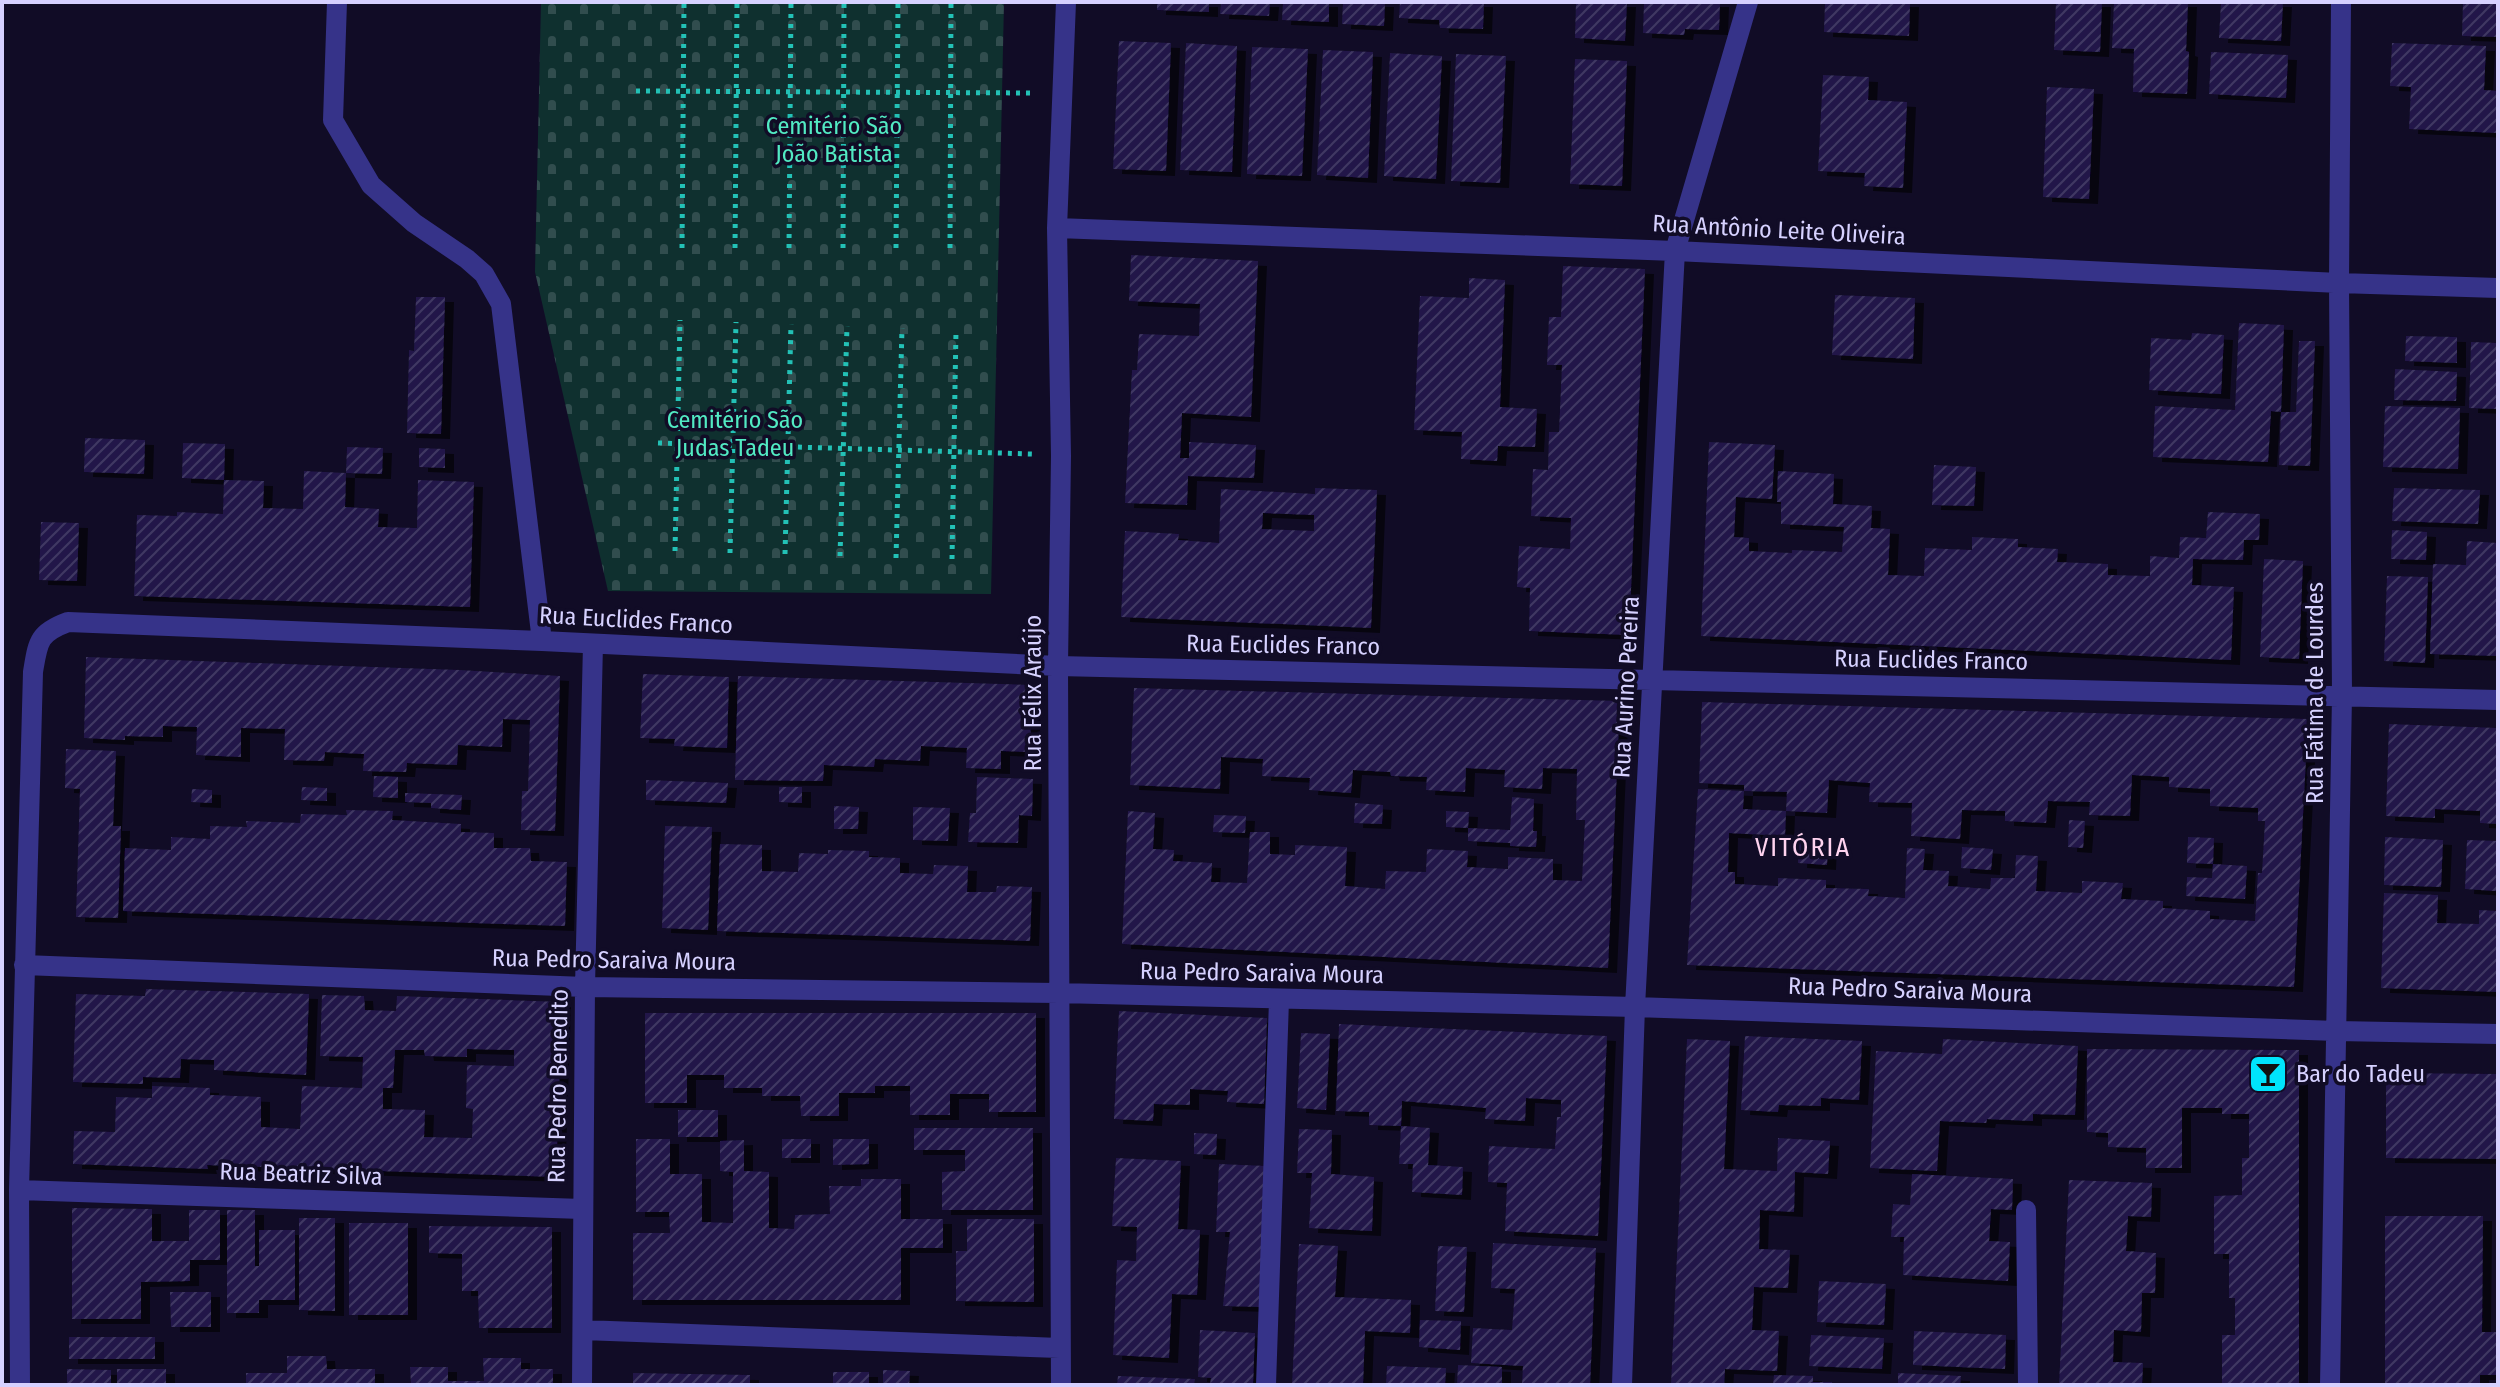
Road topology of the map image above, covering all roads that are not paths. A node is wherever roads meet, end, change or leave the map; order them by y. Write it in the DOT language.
graph roads {
  1 [pos="337,2"];
  2 [pos="1066,2"];
  3 [pos="1748,2"];
  4 [pos="2341,2"];
  5 [pos="1057,228"];
  6 [pos="1675,251"];
  7 [pos="2339,283"];
  8 [pos="2498,288"];
  9 [pos="542,641"];
  10 [pos="593,644"];
  11 [pos="1058,666"];
  12 [pos="1652,680"];
  13 [pos="2342,695"];
  14 [pos="2498,700"];
  15 [pos="24,965"];
  16 [pos="585,987"];
  17 [pos="1059,993"];
  18 [pos="1279,1000"];
  19 [pos="1635,1007"];
  20 [pos="2337,1031"];
  21 [pos="2498,1034"];
  22 [pos="19,1190"];
  23 [pos="582,1209"];
  24 [pos="2026,1210"];
  25 [pos="10,1258"];
  26 [pos="583,1330"];
  27 [pos="1059,1348"];
  28 [pos="20,1385"];
  29 [pos="582,1385"];
  30 [pos="1061,1385"];
  31 [pos="1266,1385"];
  32 [pos="1622,1385"];
  33 [pos="2028,1385"];
  34 [pos="2330,1385"];
  1 -- 9 [label="street"];
  2 -- 5 [label="street, Rua Félix Araújo"];
  3 -- 6 [label="street, Rua Aurino Pereira"];
  4 -- 7 [label="street, Rua Fátima de Lourdes"];
  5 -- 6 [label="street, Rua Antônio Leite Oliveira"];
  5 -- 11 [label="street, Rua Félix Araújo"];
  6 -- 7 [label="street, Rua Antônio Leite Oliveira"];
  6 -- 12 [label="street, Rua Aurino Pereira"];
  7 -- 8 [label="street, Rua Antônio Leite Oliveira"];
  7 -- 13 [label="street, Rua Fátima de Lourdes"];
  9 -- 10 [label="street, Rua Euclides Franco"];
  9 -- 15 [label="street, Rua Euclides Franco"];
  10 -- 11 [label="street, Rua Euclides Franco"];
  10 -- 16 [label="street, Rua Pedro Benedito"];
  11 -- 12 [label="street, Rua Euclides Franco"];
  11 -- 17 [label="street, Rua Félix Araújo"];
  12 -- 13 [label="street, Rua Euclides Franco"];
  12 -- 19 [label="street, Rua Aurino Pereira"];
  13 -- 14 [label="street, Rua Euclides Franco"];
  13 -- 20 [label="street, Rua Fátima de Lourdes"];
  15 -- 16 [label="street, Rua Pedro Saraiva Moura"];
  15 -- 22 [label="street"];
  16 -- 17 [label="street, Rua Pedro Saraiva Moura"];
  16 -- 23 [label="street, Rua Pedro Benedito"];
  17 -- 18 [label="street, Rua Pedro Saraiva Moura"];
  17 -- 27 [label="street, Rua Félix Araújo"];
  18 -- 19 [label="street, Rua Pedro Saraiva Moura"];
  18 -- 31 [label="street"];
  19 -- 20 [label="street, Rua Pedro Saraiva Moura"];
  19 -- 32 [label="street, Rua Aurino Pereira"];
  20 -- 21 [label="street, Rua Pedro Saraiva Moura"];
  20 -- 34 [label="street, Rua Fátima de Lourdes"];
  22 -- 23 [label="street, Rua Beatriz Silva"];
  22 -- 25 [label="street"];
  23 -- 26 [label="street, Rua Pedro Benedito"];
  24 -- 33 [label="street"];
  25 -- 28 [label="street"];
  26 -- 27 [label="street"];
  26 -- 29 [label="street, Rua Pedro Benedito"];
  27 -- 30 [label="street, Rua Félix Araújo"];
}
